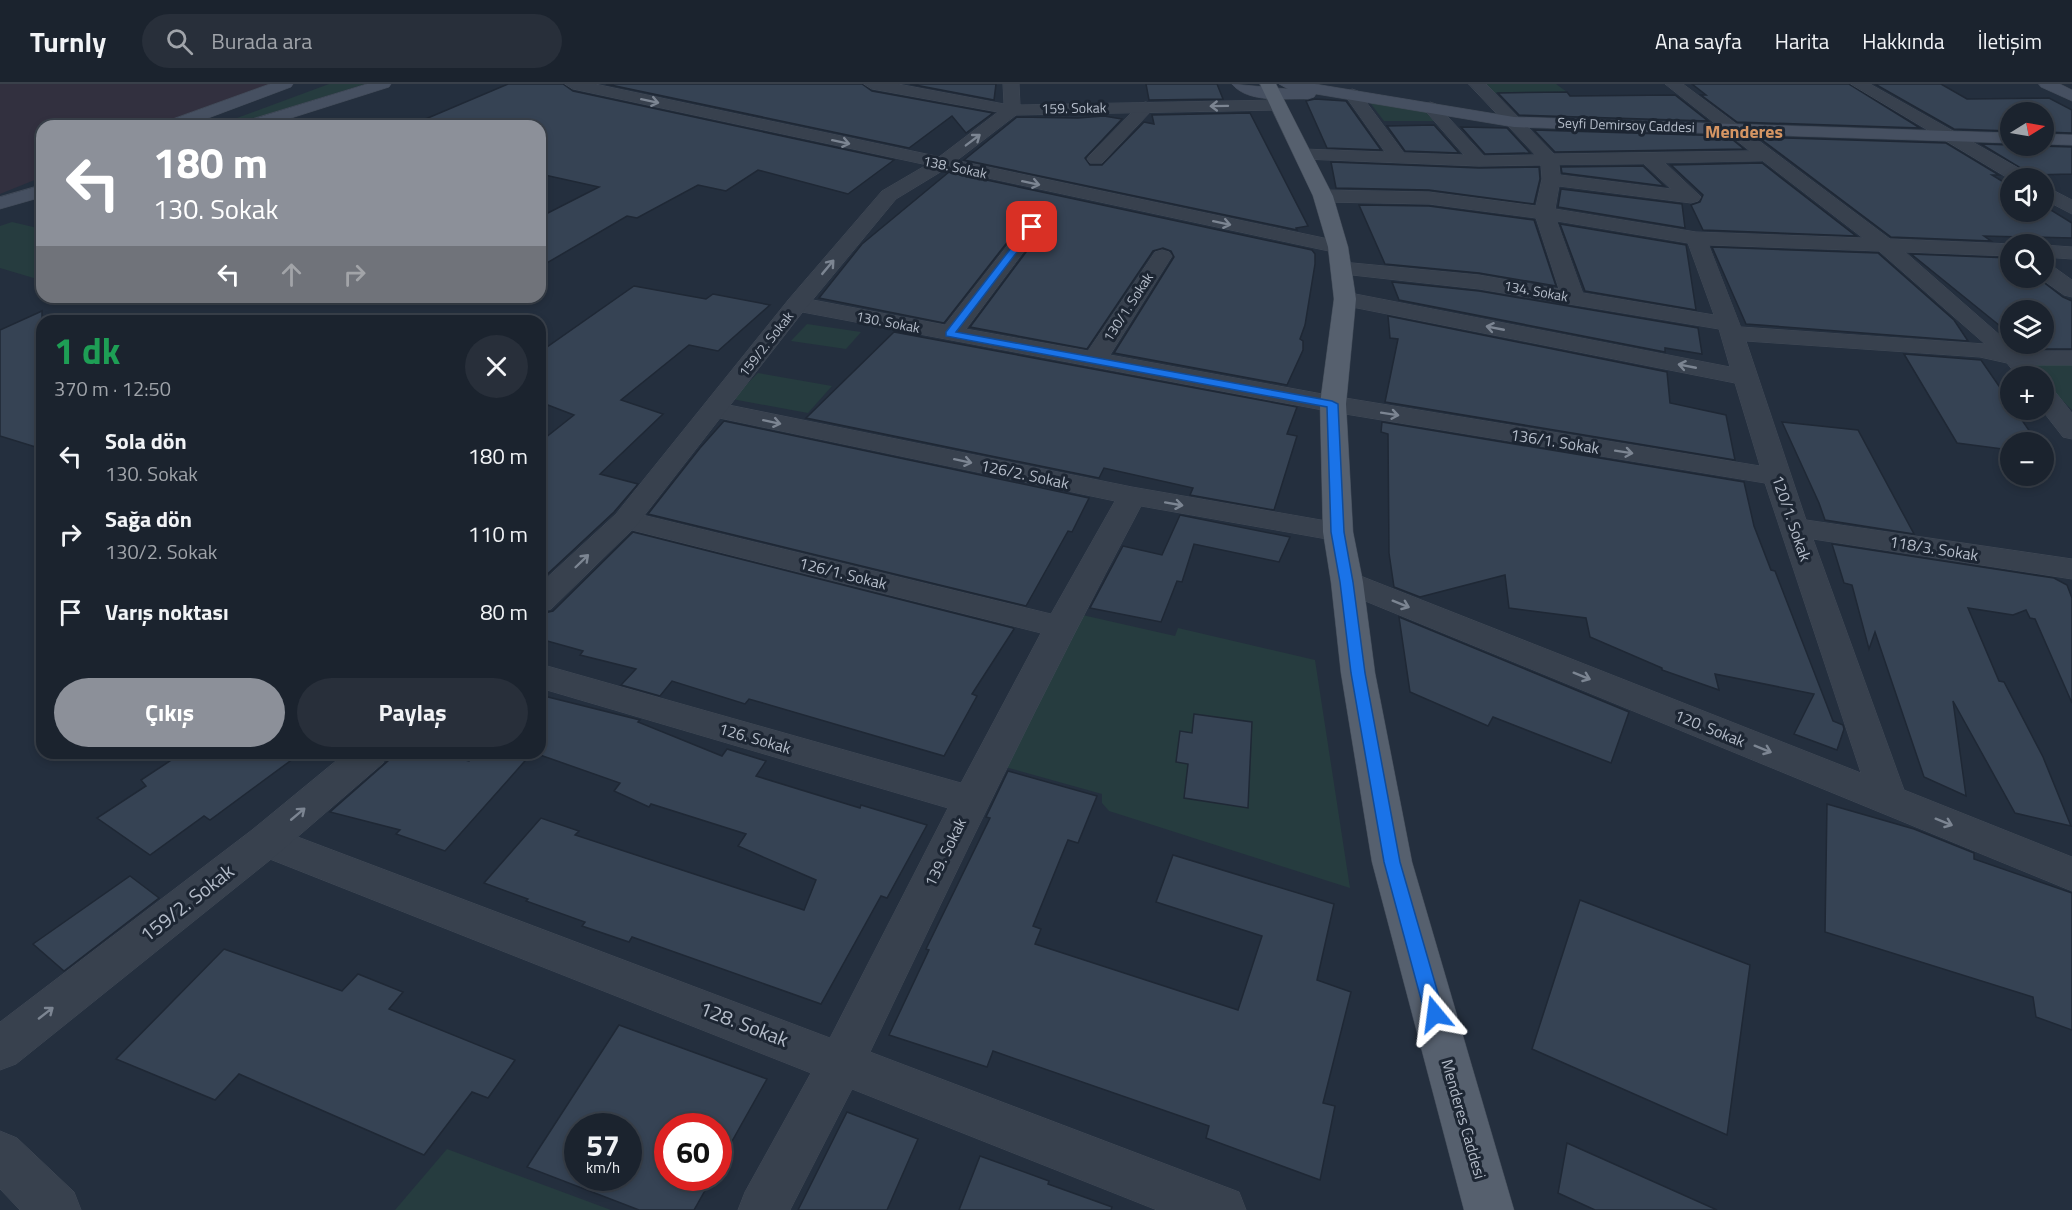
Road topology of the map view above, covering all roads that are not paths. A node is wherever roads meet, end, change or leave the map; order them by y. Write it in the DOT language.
graph roads {
  1 [pos="285,84"];
  2 [pos="383,84"];
  3 [pos="573,84"];
  4 [pos="872,84"];
  5 [pos="1011,84"];
  6 [pos="1240,84"];
  7 [pos="1478,84"];
  8 [pos="1673,84"];
  9 [pos="1859,84"];
  10 [pos="2047,84"];
  11 [pos="2067,84"];
  12 [pos="2072,86"];
  13 [pos="907,87"];
  14 [pos="1276,91"];
  15 [pos="1352,94"];
  16 [pos="2072,96"];
  17 [pos="1146,107"];
  18 [pos="1431,107"];
  19 [pos="1012,110"];
  20 [pos="187,120"];
  21 [pos="268,120"];
  22 [pos="1514,122"];
  23 [pos="1731,129"];
  24 [pos="1950,137"];
  25 [pos="2000,138"];
  26 [pos="2054,139"];
  27 [pos="2072,140"];
  28 [pos="1303,154"];
  29 [pos="1767,156"];
  30 [pos="1398,157"];
  31 [pos="1096,159"];
  32 [pos="1650,159"];
  33 [pos="1479,161"];
  34 [pos="941,164"];
  35 [pos="2004,168"];
  36 [pos="1550,169"];
  37 [pos="33,194"];
  38 [pos="1323,196"];
  39 [pos="2054,197"];
  40 [pos="0,203"];
  41 [pos="2072,208"];
  42 [pos="1544,213"];
  43 [pos="1032,227"];
  44 [pos="1696,238"];
  45 [pos="1882,244"];
  46 [pos="2000,250"];
  47 [pos="2054,252"];
  48 [pos="2072,253"];
  49 [pos="1162,256"];
  50 [pos="1342,271"];
  51 [pos="2054,278"];
  52 [pos="2072,290"];
  53 [pos="1573,297"];
  54 [pos="797,304"];
  55 [pos="1730,328"];
  56 [pos="950,334"];
  57 [pos="2072,358"];
  58 [pos="1095,359"];
  59 [pos="2018,366"];
  60 [pos="2021,366"];
  61 [pos="2033,366"];
  62 [pos="1744,377"];
  63 [pos="1332,404"];
  64 [pos="2054,408"];
  65 [pos="714,410"];
  66 [pos="2068,426"];
  67 [pos="1778,477"];
  68 [pos="1132,496"];
  69 [pos="626,520"];
  70 [pos="1796,526"];
  71 [pos="1338,532"];
  72 [pos="2072,569"];
  73 [pos="1347,582"];
  74 [pos="546,596"];
  75 [pos="1060,627"];
  76 [pos="546,678"];
  77 [pos="362,759"];
  78 [pos="1888,799"];
  79 [pos="971,800"];
  80 [pos="266,841"];
  81 [pos="2072,874"];
  82 [pos="0,1049"];
  83 [pos="842,1062"];
  84 [pos="0,1155"];
  85 [pos="56,1210"];
  86 [pos="763,1210"];
  87 [pos="1221,1210"];
  88 [pos="1489,1210"];
  1 -- 20 [label="main road"];
  2 -- 21 [label="main road"];
  3 -- 34 [label="street, 138. Sokak, one-way"];
  4 -- 13 [label="street, 159. Sokak"];
  5 -- 19 [label="street"];
  6 -- 14 [label="main road, Seyfi Demirsoy Caddesi"];
  7 -- 22 [label="street"];
  8 -- 23 [label="street"];
  9 -- 24 [label="street"];
  10 -- 16 [label="main road"];
  11 -- 12 [label="main road"];
  13 -- 19 [label="street, 159. Sokak"];
  14 -- 15 [label="main road, Seyfi Demirsoy Caddesi"];
  14 -- 17 [label="street, 159. Sokak, one-way"];
  14 -- 28 [label="main road, Menderes Caddesi"];
  15 -- 18 [label="main road, Seyfi Demirsoy Caddesi"];
  15 -- 30 [label="street"];
  17 -- 19 [label="street, 159. Sokak"];
  17 -- 31 [label="street"];
  18 -- 22 [label="main road, Seyfi Demirsoy Caddesi"];
  18 -- 33 [label="street"];
  34 -- 19 [label="street, 159/2. Sokak, one-way"];
  22 -- 23 [label="main road, Seyfi Demirsoy Caddesi"];
  22 -- 36 [label="street"];
  23 -- 24 [label="main road, Seyfi Demirsoy Caddesi"];
  23 -- 29 [label="street"];
  24 -- 25 [label="main road, Seyfi Demirsoy Caddesi"];
  24 -- 35 [label="street"];
  26 -- 27 [label="main road"];
  28 -- 30 [label="street"];
  28 -- 38 [label="main road, Menderes Caddesi"];
  29 -- 32 [label="street"];
  29 -- 45 [label="street"];
  30 -- 33 [label="street"];
  32 -- 36 [label="street"];
  32 -- 36 [label="street"];
  33 -- 36 [label="street"];
  34 -- 50 [label="street, 138. Sokak, one-way"];
  54 -- 34 [label="street, 159/2. Sokak, one-way"];
  36 -- 42 [label="street"];
  37 -- 40 [label="main road"];
  38 -- 42 [label="street"];
  38 -- 50 [label="main road, Menderes Caddesi"];
  39 -- 41 [label="street"];
  42 -- 44 [label="street"];
  42 -- 53 [label="street"];
  43 -- 56 [label="street"];
  44 -- 45 [label="street"];
  44 -- 55 [label="street, 120/1. Sokak"];
  45 -- 46 [label="street"];
  45 -- 60 [label="street"];
  47 -- 48 [label="street"];
  49 -- 58 [label="street, 130/1. Sokak"];
  50 -- 53 [label="street, 134. Sokak"];
  62 -- 50 [label="street, one-way"];
  50 -- 63 [label="main road, Menderes Caddesi"];
  51 -- 52 [label="street"];
  53 -- 55 [label="street, 134. Sokak"];
  54 -- 56 [label="street, 130. Sokak"];
  54 -- 65 [label="street, 159/2. Sokak"];
  55 -- 59 [label="street, 134. Sokak"];
  55 -- 62 [label="street, 120/1. Sokak"];
  56 -- 58 [label="street, 130. Sokak"];
  57 -- 61 [label="street, 134. Sokak"];
  58 -- 63 [label="street, 130. Sokak"];
  62 -- 67 [label="street, 120/1. Sokak"];
  63 -- 67 [label="street, 136/1. Sokak, one-way"];
  63 -- 71 [label="main road, Menderes Caddesi"];
  64 -- 66 [label="street"];
  65 -- 68 [label="street, 126/2. Sokak, one-way"];
  65 -- 69 [label="street, 159/2. Sokak"];
  67 -- 70 [label="street, 120/1. Sokak"];
  68 -- 71 [label="street, 126/2. Sokak, one-way"];
  68 -- 75 [label="street, 139. Sokak"];
  74 -- 69 [label="street, 159/2. Sokak, one-way"];
  69 -- 75 [label="street, 126/1. Sokak"];
  70 -- 72 [label="street, 118/3. Sokak"];
  70 -- 78 [label="street, 120/1. Sokak"];
  71 -- 73 [label="main road, Menderes Caddesi"];
  73 -- 78 [label="street, 120. Sokak, one-way"];
  73 -- 88 [label="main road, Menderes Caddesi"];
  75 -- 79 [label="street, 139. Sokak"];
  76 -- 79 [label="street, 126. Sokak"];
  80 -- 77 [label="street, 159/2. Sokak, one-way"];
  78 -- 81 [label="street, 120. Sokak, one-way"];
  79 -- 83 [label="street, 139. Sokak"];
  82 -- 80 [label="street, 159/2. Sokak, one-way"];
  80 -- 83 [label="street, 128. Sokak"];
  83 -- 86 [label="street, 139. Sokak"];
  83 -- 87 [label="street, 128. Sokak"];
  84 -- 85 [label="street"];
}
